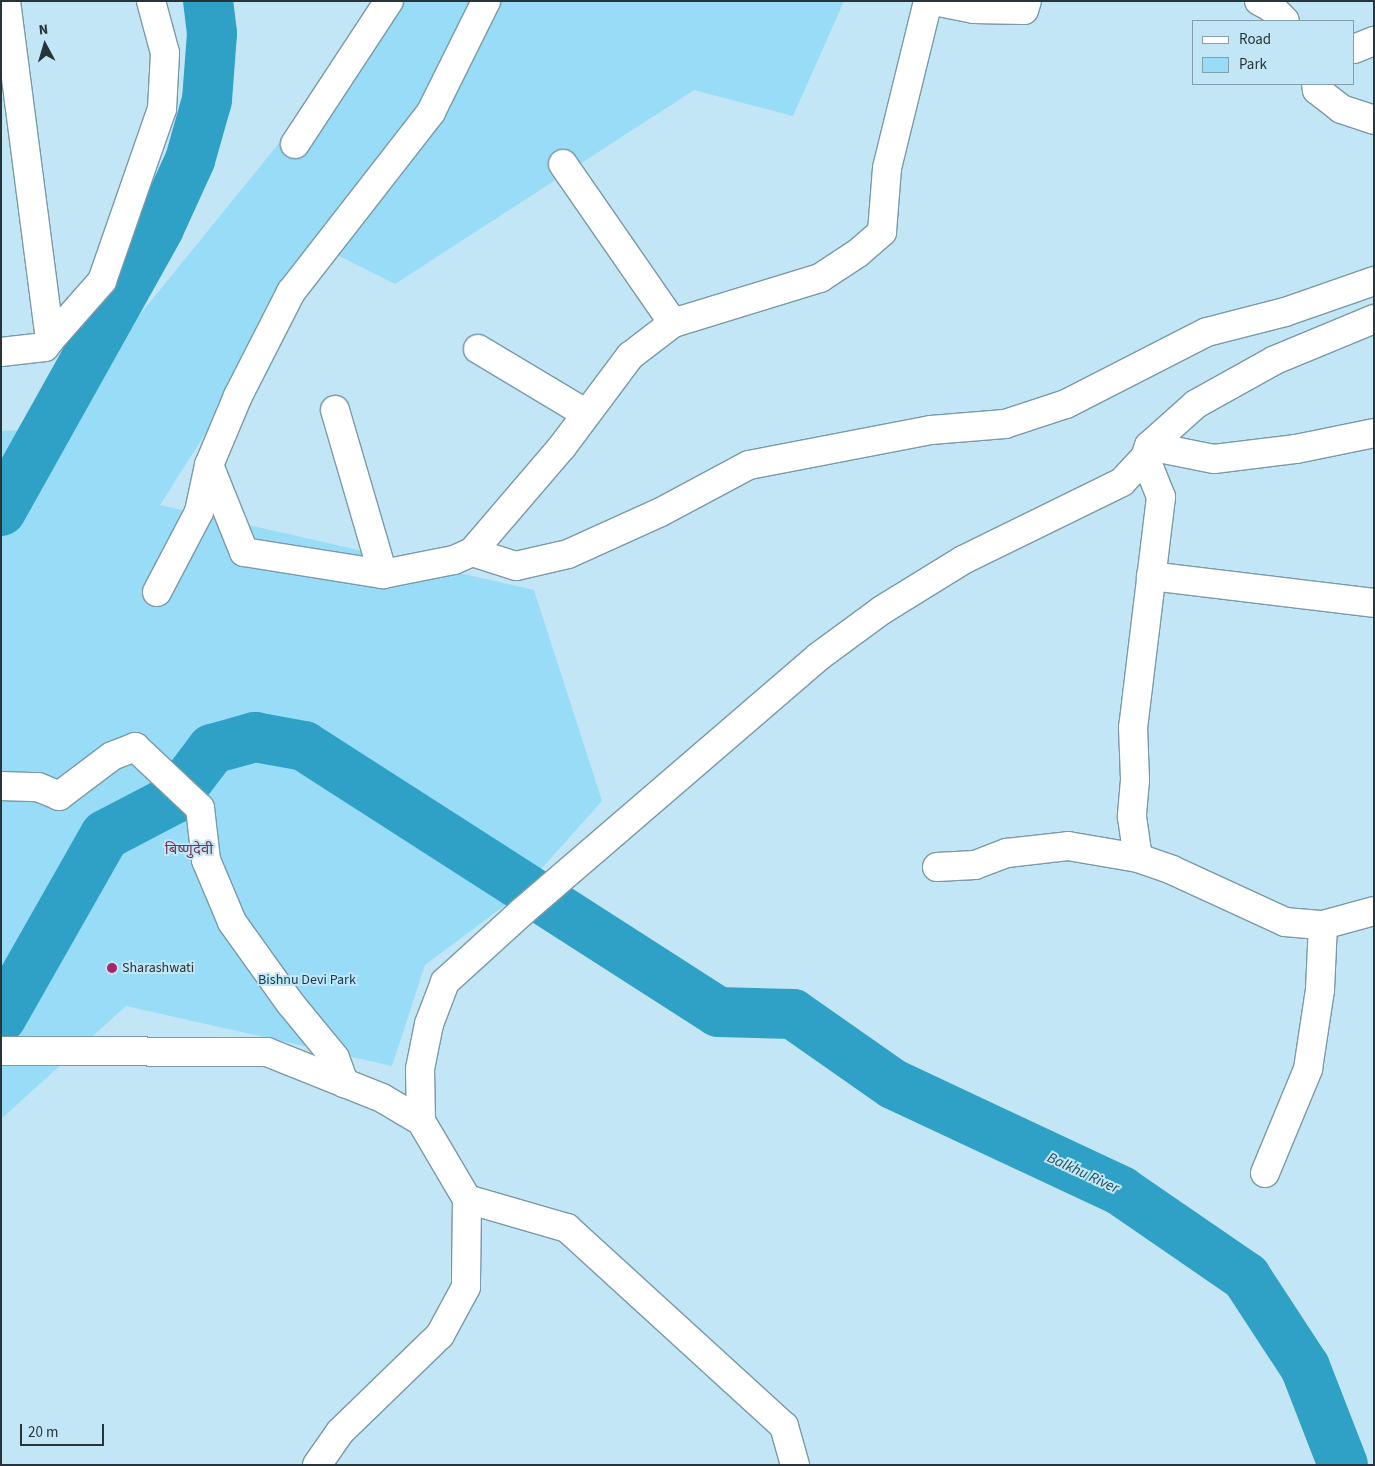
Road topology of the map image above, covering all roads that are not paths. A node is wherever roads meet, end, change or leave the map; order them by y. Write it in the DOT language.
graph roads {
  1 [pos="6,1"];
  2 [pos="151,1"];
  3 [pos="389,1"];
  4 [pos="486,1"];
  5 [pos="928,1"];
  6 [pos="934,1"];
  7 [pos="1027,1"];
  8 [pos="1258,1"];
  9 [pos="1283,20"];
  10 [pos="1374,42"];
  11 [pos="1355,49"];
  12 [pos="1316,85"];
  13 [pos="1374,120"];
  14 [pos="294,144"];
  15 [pos="563,164"];
  16 [pos="1374,282"];
  17 [pos="1374,319"];
  18 [pos="674,323"];
  19 [pos="50,340"];
  20 [pos="478,349"];
  21 [pos="1,352"];
  22 [pos="335,410"];
  23 [pos="585,413"];
  24 [pos="1374,433"];
  25 [pos="1147,451"];
  26 [pos="209,465"];
  27 [pos="472,552"];
  28 [pos="383,574"];
  29 [pos="1151,576"];
  30 [pos="157,592"];
  31 [pos="1374,603"];
  32 [pos="1,786"];
  33 [pos="1138,858"];
  34 [pos="937,867"];
  35 [pos="1374,911"];
  36 [pos="1323,925"];
  37 [pos="1,1051"];
  38 [pos="344,1083"];
  39 [pos="421,1121"];
  40 [pos="1265,1173"];
  41 [pos="467,1199"];
  42 [pos="317,1465"];
  43 [pos="795,1465"];
  1 -- 19 [label="street"];
  2 -- 19 [label="street"];
  3 -- 14 [label="street"];
  4 -- 26 [label="street"];
  5 -- 18 [label="street"];
  6 -- 7 [label="street"];
  8 -- 9 [label="street"];
  10 -- 11 [label="street"];
  12 -- 13 [label="street"];
  15 -- 18 [label="street"];
  16 -- 27 [label="street"];
  17 -- 25 [label="street"];
  18 -- 23 [label="street"];
  19 -- 21 [label="street"];
  20 -- 23 [label="street"];
  22 -- 28 [label="street"];
  23 -- 27 [label="street"];
  24 -- 25 [label="street"];
  25 -- 29 [label="street"];
  25 -- 39 [label="street"];
  26 -- 28 [label="street"];
  26 -- 30 [label="street"];
  27 -- 28 [label="street"];
  29 -- 31 [label="street"];
  29 -- 33 [label="street"];
  32 -- 38 [label="street"];
  33 -- 34 [label="street"];
  33 -- 36 [label="street"];
  35 -- 36 [label="street"];
  36 -- 40 [label="street"];
  37 -- 38 [label="street"];
  38 -- 39 [label="street"];
  39 -- 41 [label="street"];
  41 -- 42 [label="street"];
  41 -- 43 [label="street"];
}
